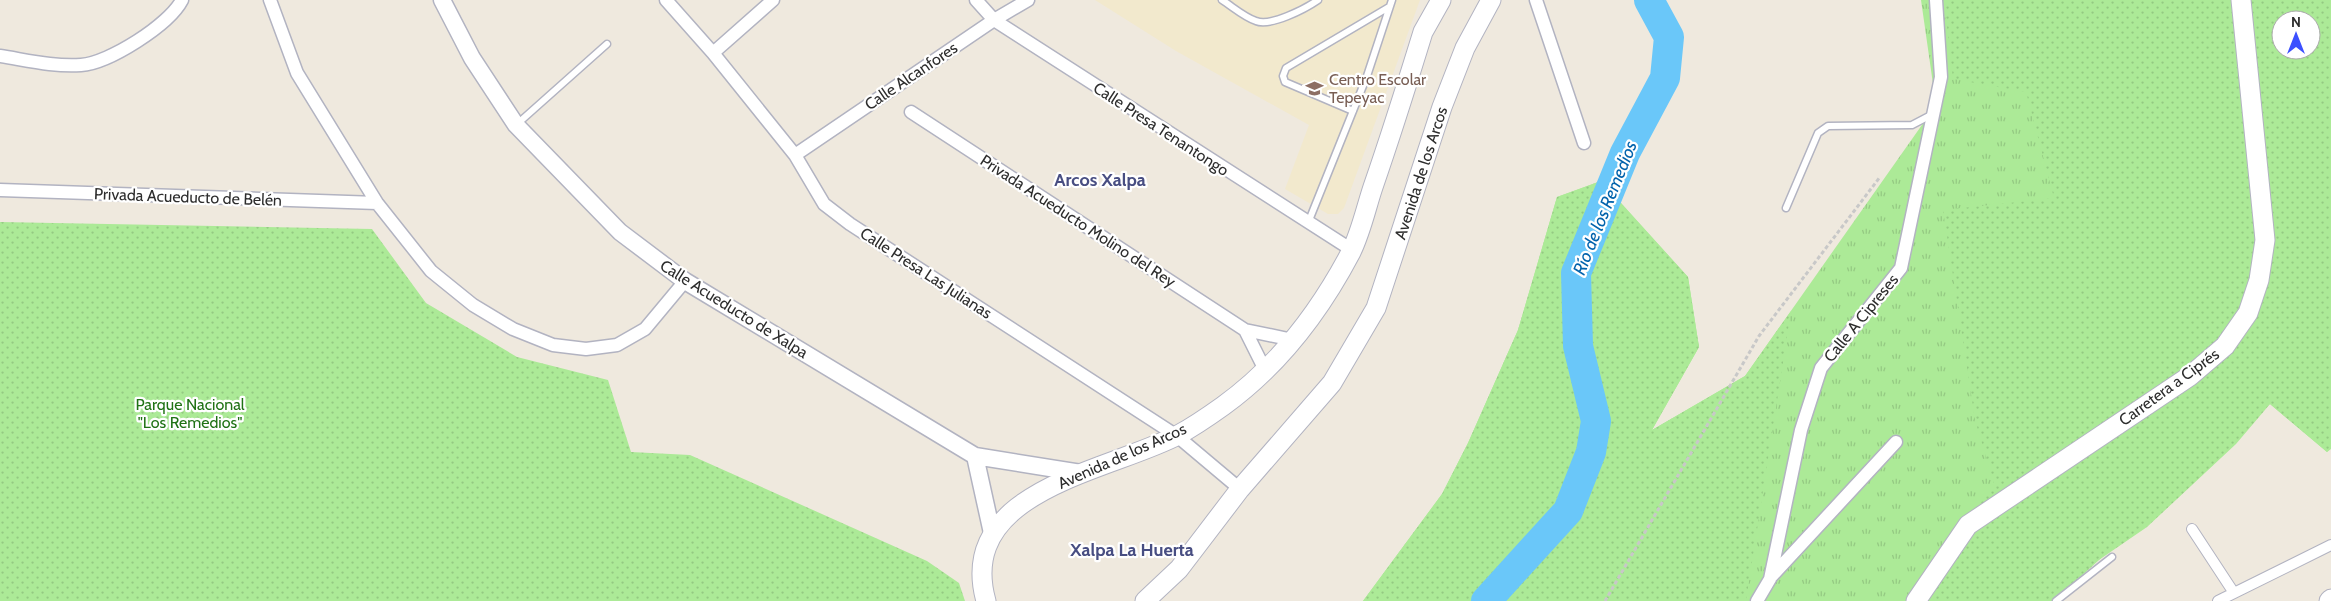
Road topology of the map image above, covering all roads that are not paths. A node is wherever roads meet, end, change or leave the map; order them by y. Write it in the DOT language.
graph roads {
  1 [pos="182,0"];
  2 [pos="270,0"];
  3 [pos="442,0"];
  4 [pos="666,0"];
  5 [pos="773,0"];
  6 [pos="976,0"];
  7 [pos="1028,0"];
  8 [pos="1222,0"];
  9 [pos="1318,0"];
  10 [pos="1392,0"];
  11 [pos="1441,0"];
  12 [pos="1491,0"];
  13 [pos="1536,0"];
  14 [pos="1936,0"];
  15 [pos="2241,0"];
  16 [pos="1389,7"];
  17 [pos="994,20"];
  18 [pos="607,44"];
  19 [pos="713,53"];
  20 [pos="0,56"];
  21 [pos="1353,111"];
  22 [pos="911,112"];
  23 [pos="1934,113"];
  24 [pos="516,125"];
  25 [pos="1584,143"];
  26 [pos="795,155"];
  27 [pos="0,190"];
  28 [pos="377,202"];
  29 [pos="1786,208"];
  30 [pos="1308,224"];
  31 [pos="1352,250"];
  32 [pos="684,281"];
  33 [pos="1245,330"];
  34 [pos="1294,340"];
  35 [pos="1264,370"];
  36 [pos="1177,436"];
  37 [pos="1896,442"];
  38 [pos="976,456"];
  39 [pos="1081,473"];
  40 [pos="1240,489"];
  41 [pos="2192,529"];
  42 [pos="992,534"];
  43 [pos="2331,546"];
  44 [pos="2112,557"];
  45 [pos="1770,579"];
  46 [pos="2234,593"];
  47 [pos="986,601"];
  48 [pos="1145,601"];
  49 [pos="1757,601"];
  50 [pos="1916,601"];
  51 [pos="2056,601"];
  52 [pos="2218,601"];
  1 -- 20 [label="street"];
  2 -- 28 [label="street"];
  3 -- 24 [label="street, Calle Acueducto de Xalpa"];
  4 -- 19 [label="street, Calle Presa Las Julianas"];
  5 -- 19 [label="street"];
  6 -- 17 [label="street, Calle Presa Tenantongo"];
  7 -- 17 [label="street, Calle Alcanfores"];
  8 -- 9 [label="lane"];
  10 -- 16 [label="lane"];
  11 -- 31 [label="main road, Avenida de los Arcos"];
  12 -- 40 [label="main road, Avenida de los Arcos"];
  13 -- 25 [label="street"];
  14 -- 23 [label="street, Calle A Cipreses"];
  15 -- 50 [label="main road, Carretera a Ciprés"];
  16 -- 21 [label="lane"];
  16 -- 21 [label="lane"];
  17 -- 26 [label="street, Calle Alcanfores"];
  17 -- 30 [label="street, Calle Presa Tenantongo"];
  18 -- 24 [label="lane"];
  19 -- 26 [label="street, Calle Presa Las Julianas"];
  21 -- 30 [label="lane"];
  22 -- 33 [label="street, Privada Acueducto Molino del Rey"];
  23 -- 29 [label="lane"];
  23 -- 45 [label="street, Calle A Cipreses"];
  24 -- 32 [label="street, Calle Acueducto de Xalpa"];
  26 -- 36 [label="street, Calle Presa Las Julianas"];
  27 -- 28 [label="street, Privada Acueducto de Belén"];
  28 -- 32 [label="street"];
  30 -- 31 [label="street, Calle Presa Tenantongo"];
  31 -- 34 [label="main road, Avenida de los Arcos"];
  32 -- 38 [label="street, Calle Acueducto de Xalpa"];
  33 -- 34 [label="street, Privada Acueducto Molino del Rey"];
  33 -- 35 [label="street"];
  34 -- 35 [label="main road, Avenida de los Arcos"];
  35 -- 36 [label="main road, Avenida de los Arcos"];
  36 -- 39 [label="main road, Avenida de los Arcos"];
  36 -- 40 [label="street, Calle Presa Las Julianas"];
  37 -- 45 [label="street"];
  38 -- 39 [label="street, Calle Acueducto de Xalpa"];
  38 -- 42 [label="street"];
  39 -- 42 [label="main road, Avenida de los Arcos"];
  40 -- 48 [label="main road, Avenida de los Arcos"];
  41 -- 46 [label="street"];
  42 -- 47 [label="main road, Avenida de los Arcos"];
  43 -- 46 [label="street"];
  44 -- 51 [label="lane"];
  45 -- 49 [label="street, Calle A Cipreses"];
  46 -- 52 [label="street"];
}
